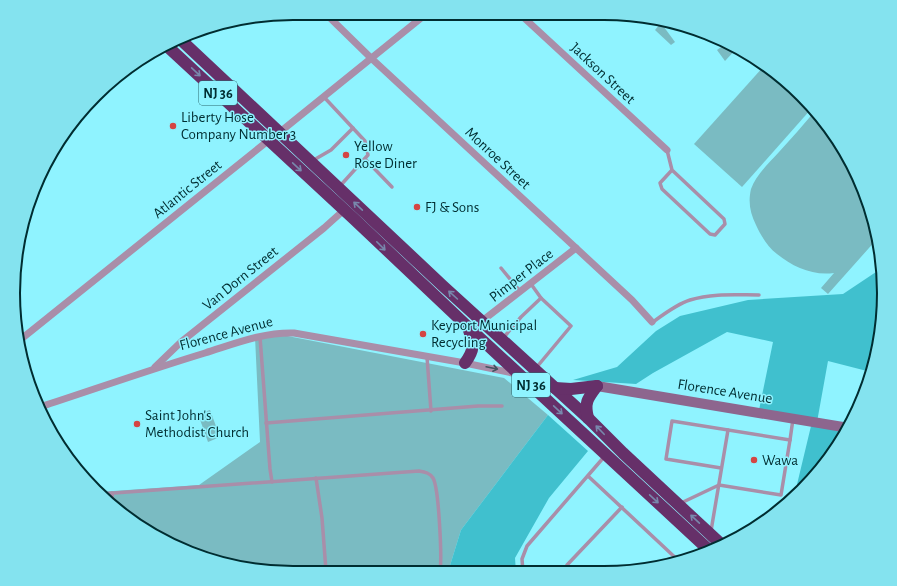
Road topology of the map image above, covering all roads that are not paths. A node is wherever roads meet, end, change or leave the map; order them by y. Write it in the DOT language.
graph roads {
  1 [pos="332,20"];
  2 [pos="418,20"];
  3 [pos="526,20"];
  4 [pos="185,43"];
  5 [pos="170,49"];
  6 [pos="371,58"];
  7 [pos="323,96"];
  8 [pos="353,128"];
  9 [pos="280,132"];
  10 [pos="269,140"];
  11 [pos="667,150"];
  12 [pos="365,159"];
  13 [pos="311,162"];
  14 [pos="672,170"];
  15 [pos="338,187"];
  16 [pos="392,187"];
  17 [pos="344,210"];
  18 [pos="576,248"];
  19 [pos="501,268"];
  20 [pos="531,284"];
  21 [pos="521,292"];
  22 [pos="759,295"];
  23 [pos="541,298"];
  24 [pos="482,321"];
  25 [pos="652,322"];
  26 [pos="468,328"];
  27 [pos="23,337"];
  28 [pos="260,337"];
  29 [pos="502,340"];
  30 [pos="427,357"];
  31 [pos="465,363"];
  32 [pos="154,368"];
  33 [pos="535,369"];
  34 [pos="519,374"];
  35 [pos="597,386"];
  36 [pos="555,388"];
  37 [pos="45,406"];
  38 [pos="502,406"];
  39 [pos="431,411"];
  40 [pos="588,418"];
  41 [pos="793,418"];
  42 [pos="266,423"];
  43 [pos="842,427"];
  44 [pos="728,430"];
  45 [pos="790,440"];
  46 [pos="606,454"];
  47 [pos="721,468"];
  48 [pos="588,476"];
  49 [pos="316,478"];
  50 [pos="272,482"];
  51 [pos="719,485"];
  52 [pos="108,493"];
  53 [pos="112,493"];
  54 [pos="112,497"];
  55 [pos="678,504"];
  56 [pos="622,507"];
  57 [pos="710,534"];
  58 [pos="718,541"];
  59 [pos="705,546"];
  60 [pos="675,557"];
  61 [pos="326,566"];
  62 [pos="440,566"];
  63 [pos="523,566"];
  64 [pos="567,566"];
  1 -- 6 [label="street, Monroe Street"];
  2 -- 6 [label="street, Atlantic Street"];
  3 -- 11 [label="street, Jackson Street"];
  4 -- 9 [label="highway, NJ 36"];
  5 -- 10 [label="highway, NJ 36, one-way"];
  6 -- 7 [label="street, Atlantic Street"];
  6 -- 18 [label="street, Monroe Street"];
  7 -- 8 [label="lane"];
  7 -- 9 [label="street, Atlantic Street"];
  8 -- 12 [label="lane"];
  8 -- 13 [label="lane"];
  9 -- 10 [label="street, Atlantic Street"];
  9 -- 13 [label="highway, NJ 36"];
  10 -- 17 [label="highway, NJ 36, one-way"];
  10 -- 27 [label="street, Atlantic Street"];
  11 -- 14 [label="lane"];
  12 -- 15 [label="lane"];
  12 -- 16 [label="lane"];
  13 -- 15 [label="highway, NJ 36"];
  14 -- 14 [label="lane"];
  24 -- 15 [label="highway, NJ 36, one-way"];
  17 -- 26 [label="highway, NJ 36, one-way"];
  17 -- 32 [label="street, Van Dorn Street"];
  18 -- 20 [label="street, Pimper Place"];
  18 -- 25 [label="street, Monroe Street"];
  19 -- 21 [label="lane"];
  20 -- 21 [label="street, Pimper Place"];
  20 -- 23 [label="lane"];
  21 -- 24 [label="street, Pimper Place"];
  22 -- 25 [label="lane"];
  23 -- 29 [label="lane"];
  23 -- 33 [label="lane"];
  24 -- 29 [label="highway, NJ 36"];
  26 -- 31 [label="highway"];
  26 -- 34 [label="highway, NJ 36"];
  28 -- 30 [label="street, Florence Avenue"];
  28 -- 32 [label="street, Florence Avenue"];
  28 -- 42 [label="lane"];
  29 -- 33 [label="highway, NJ 36"];
  30 -- 31 [label="street, Florence Avenue"];
  30 -- 39 [label="lane"];
  31 -- 34 [label="street, Florence Avenue, one-way"];
  32 -- 37 [label="street, Florence Avenue"];
  33 -- 36 [label="highway, NJ 36"];
  34 -- 46 [label="highway, NJ 36, one-way"];
  35 -- 36 [label="highway"];
  35 -- 40 [label="highway"];
  35 -- 41 [label="street, Florence Avenue"];
  36 -- 40 [label="highway, NJ 36"];
  38 -- 39 [label="lane"];
  39 -- 42 [label="lane"];
  55 -- 40 [label="highway, NJ 36, one-way"];
  41 -- 43 [label="street, Florence Avenue"];
  41 -- 45 [label="lane"];
  42 -- 50 [label="lane"];
  44 -- 45 [label="lane"];
  44 -- 47 [label="lane"];
  44 -- 47 [label="lane"];
  45 -- 51 [label="lane"];
  46 -- 48 [label="lane"];
  46 -- 59 [label="highway, NJ 36, one-way"];
  47 -- 51 [label="lane"];
  48 -- 56 [label="lane"];
  48 -- 63 [label="lane"];
  49 -- 50 [label="lane"];
  49 -- 61 [label="lane"];
  49 -- 62 [label="lane"];
  50 -- 53 [label="lane"];
  51 -- 55 [label="lane"];
  51 -- 57 [label="lane"];
  52 -- 53 [label="lane"];
  53 -- 54 [label="lane"];
  57 -- 55 [label="highway, NJ 36, one-way"];
  56 -- 60 [label="lane"];
  56 -- 64 [label="lane"];
  57 -- 58 [label="highway, NJ 36"];
}
